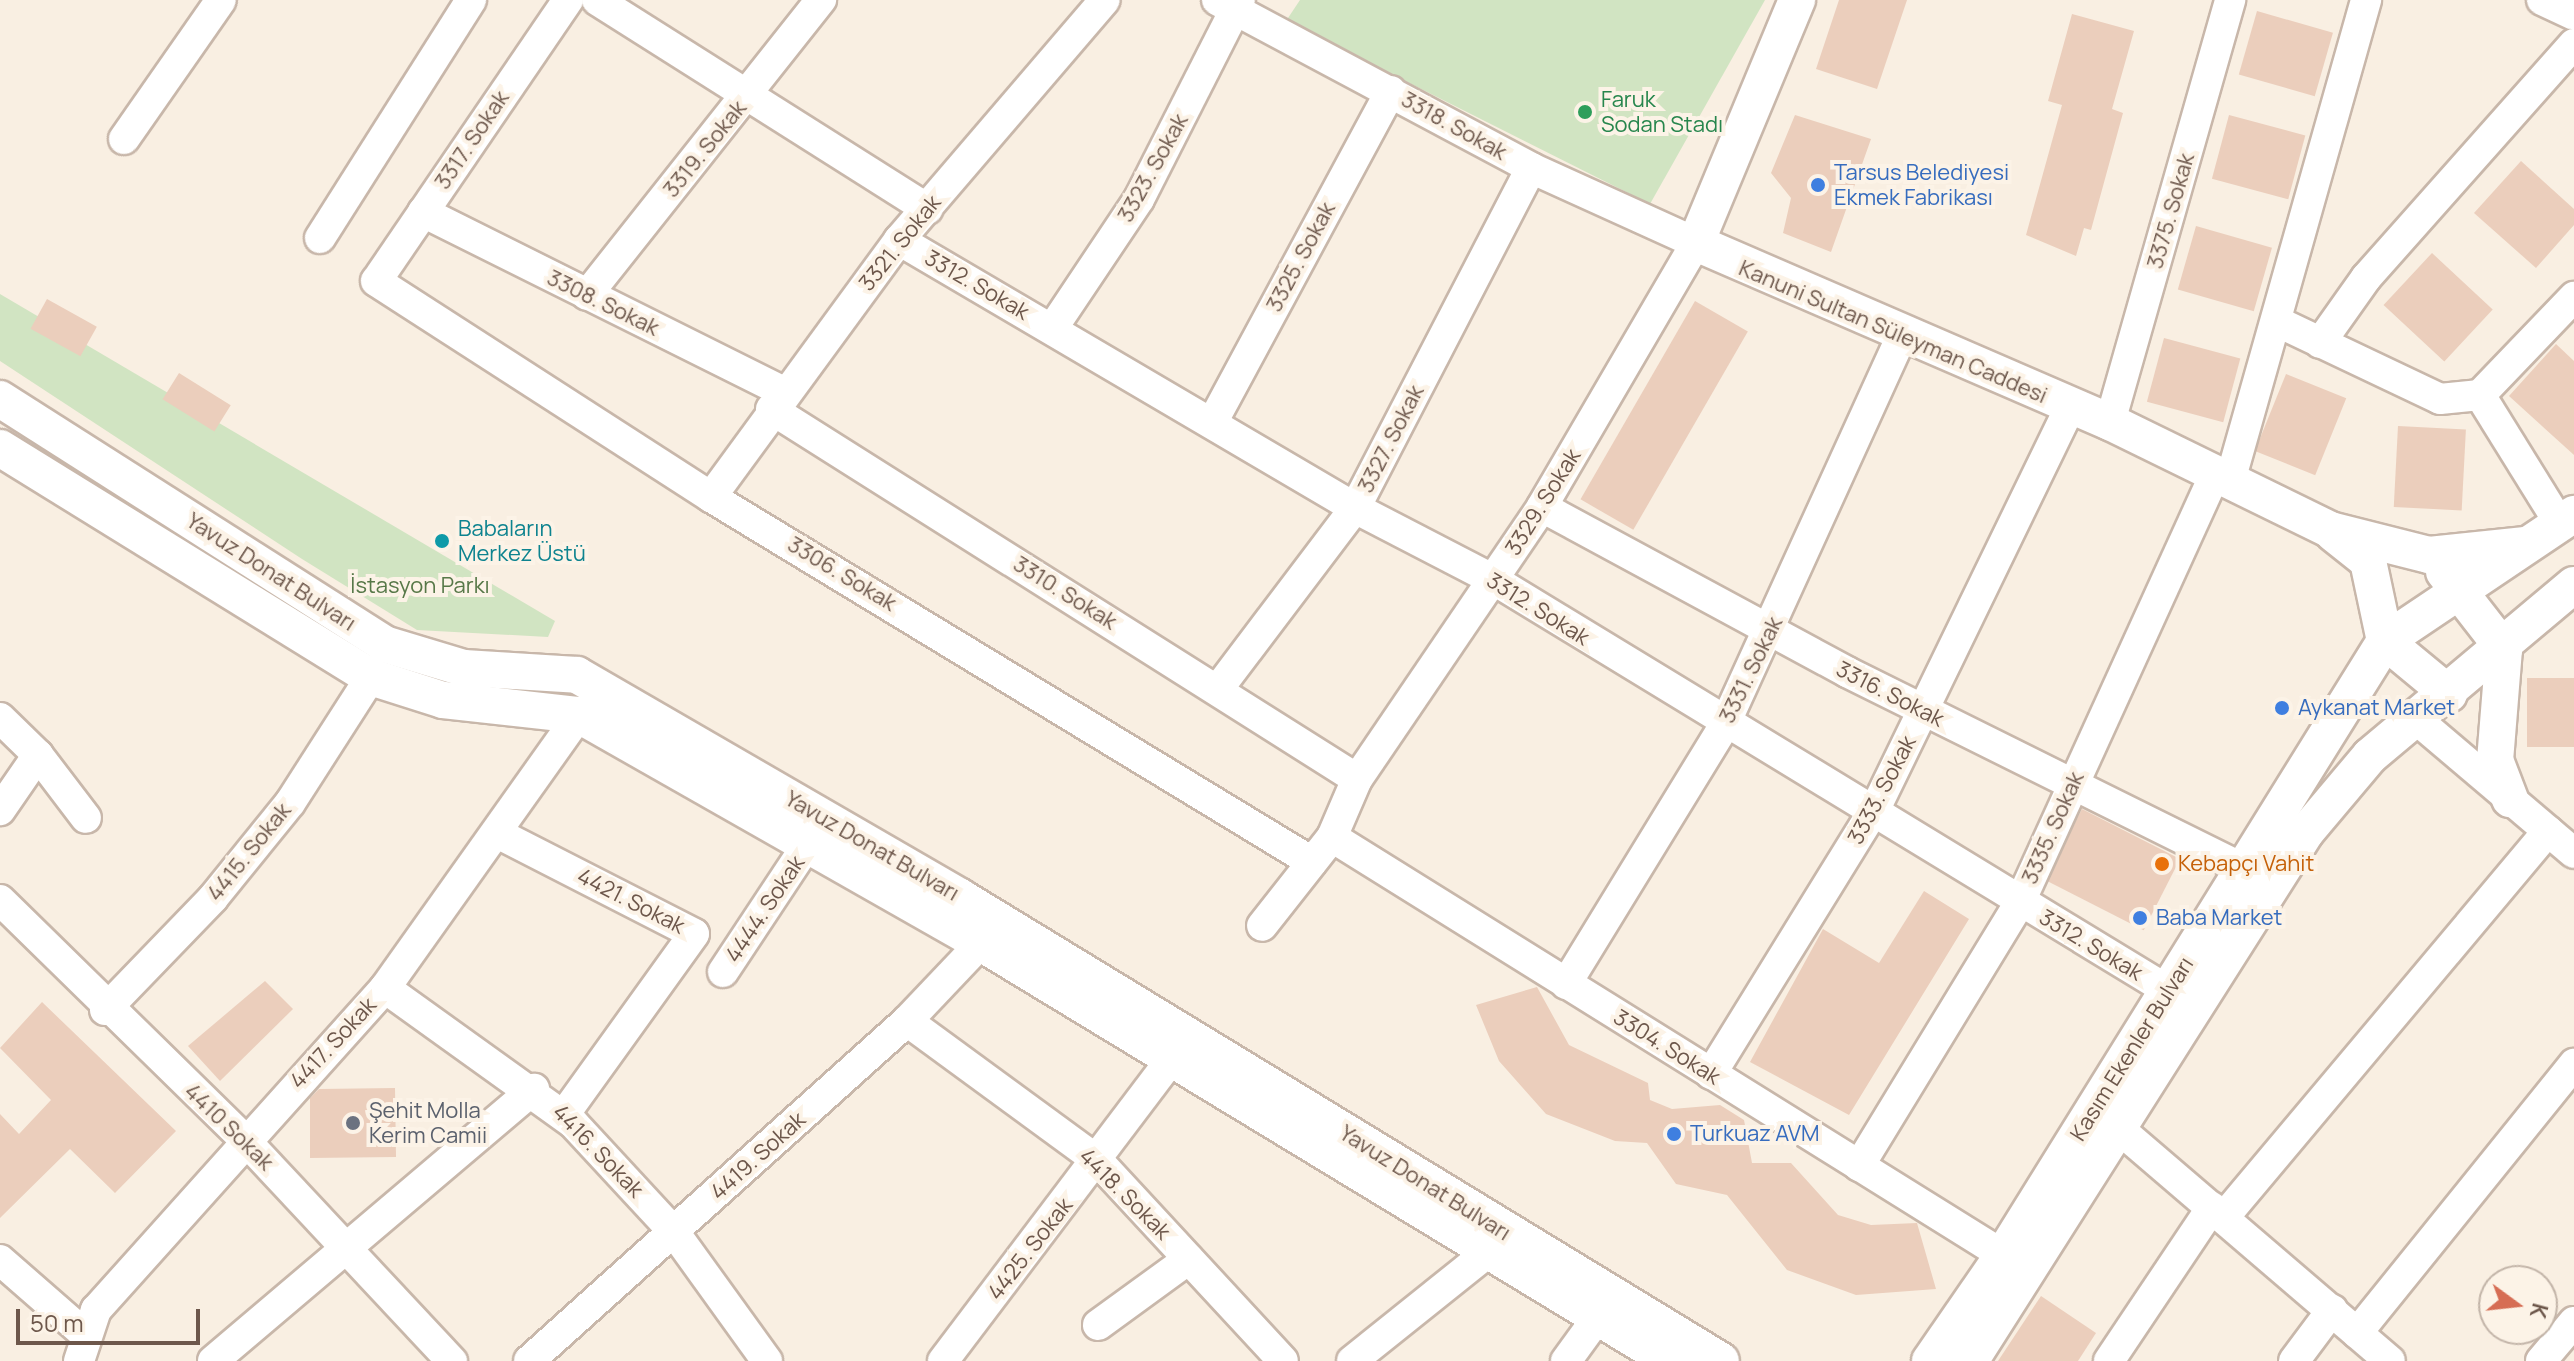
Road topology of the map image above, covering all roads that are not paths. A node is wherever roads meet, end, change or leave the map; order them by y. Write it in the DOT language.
graph roads {
  1 [pos="221,0"];
  2 [pos="471,0"];
  3 [pos="568,0"];
  4 [pos="597,0"];
  5 [pos="821,0"];
  6 [pos="1105,0"];
  7 [pos="1797,0"];
  8 [pos="2230,0"];
  9 [pos="2366,0"];
  10 [pos="2542,0"];
  11 [pos="1231,3"];
  12 [pos="2574,15"];
  13 [pos="2574,44"];
  14 [pos="1391,91"];
  15 [pos="747,97"];
  16 [pos="124,139"];
  17 [pos="1531,168"];
  18 [pos="927,209"];
  19 [pos="423,212"];
  20 [pos="320,238"];
  21 [pos="899,240"];
  22 [pos="1696,243"];
  23 [pos="376,281"];
  24 [pos="587,295"];
  25 [pos="2574,297"];
  26 [pos="2278,322"];
  27 [pos="1052,329"];
  28 [pos="1902,336"];
  29 [pos="2320,343"];
  30 [pos="2480,395"];
  31 [pos="0,399"];
  32 [pos="778,400"];
  33 [pos="2071,406"];
  34 [pos="2110,422"];
  35 [pos="1212,423"];
  36 [pos="3,458"];
  37 [pos="2223,477"];
  38 [pos="711,497"];
  39 [pos="1542,507"];
  40 [pos="1355,508"];
  41 [pos="2567,519"];
  42 [pos="2330,530"];
  43 [pos="2525,545"];
  44 [pos="2429,555"];
  45 [pos="1494,580"];
  46 [pos="2574,585"];
  47 [pos="2458,589"];
  48 [pos="1771,632"];
  49 [pos="2385,641"];
  50 [pos="2504,649"];
  51 [pos="371,677"];
  52 [pos="1218,689"];
  53 [pos="2449,694"];
  54 [pos="1924,711"];
  55 [pos="579,715"];
  56 [pos="0,718"];
  57 [pos="2416,719"];
  58 [pos="1724,726"];
  59 [pos="38,755"];
  60 [pos="1357,779"];
  61 [pos="2072,787"];
  62 [pos="2510,799"];
  63 [pos="1876,807"];
  64 [pos="0,810"];
  65 [pos="86,818"];
  66 [pos="2548,831"];
  67 [pos="497,833"];
  68 [pos="1332,837"];
  69 [pos="807,845"];
  70 [pos="2574,853"];
  71 [pos="1312,862"];
  72 [pos="2243,869"];
  73 [pos="0,900"];
  74 [pos="2020,902"];
  75 [pos="1262,926"];
  76 [pos="981,943"];
  77 [pos="723,972"];
  78 [pos="1566,984"];
  79 [pos="385,988"];
  80 [pos="2169,991"];
  81 [pos="105,1010"];
  82 [pos="907,1021"];
  83 [pos="1172,1058"];
  84 [pos="2574,1064"];
  85 [pos="1711,1074"];
  86 [pos="534,1089"];
  87 [pos="564,1115"];
  88 [pos="2118,1128"];
  89 [pos="243,1138"];
  90 [pos="1098,1161"];
  91 [pos="1859,1166"];
  92 [pos="2218,1212"];
  93 [pos="674,1232"];
  94 [pos="348,1250"];
  95 [pos="1487,1253"];
  96 [pos="2003,1255"];
  97 [pos="1189,1259"];
  98 [pos="0,1260"];
  99 [pos="2332,1310"];
  100 [pos="1598,1317"];
  101 [pos="2574,1322"];
  102 [pos="1098,1325"];
  103 [pos="2357,1333"];
  104 [pos="82,1348"];
  105 [pos="213,1361"];
  106 [pos="452,1361"];
  107 [pos="529,1361"];
  108 [pos="767,1361"];
  109 [pos="943,1361"];
  110 [pos="1283,1361"];
  111 [pos="1352,1361"];
  112 [pos="1566,1361"];
  113 [pos="1670,1361"];
  114 [pos="1721,1361"];
  115 [pos="1930,1361"];
  116 [pos="1970,1361"];
  117 [pos="2109,1361"];
  118 [pos="2294,1361"];
  119 [pos="2390,1361"];
  120 [pos="2541,1361"];
  1 -- 16 [label="street"];
  2 -- 20 [label="street"];
  3 -- 19 [label="street, 3317. Sokak"];
  4 -- 15 [label="street"];
  5 -- 15 [label="street, 3319. Sokak"];
  6 -- 18 [label="street, 3321. Sokak"];
  7 -- 22 [label="street"];
  8 -- 34 [label="street, 3375. Sokak"];
  9 -- 26 [label="street, 3335. Sokak"];
  10 -- 12 [label="street"];
  11 -- 14 [label="street, 3318. Sokak"];
  11 -- 27 [label="street, 3323. Sokak"];
  13 -- 29 [label="street"];
  14 -- 17 [label="street, 3318. Sokak"];
  14 -- 35 [label="street, 3325. Sokak"];
  15 -- 18 [label="street"];
  15 -- 24 [label="street, 3319. Sokak"];
  17 -- 22 [label="street, 3318. Sokak"];
  17 -- 40 [label="street, 3327. Sokak"];
  18 -- 21 [label="street, 3321. Sokak"];
  19 -- 23 [label="street, 3317. Sokak"];
  19 -- 24 [label="street, 3308. Sokak"];
  21 -- 27 [label="street, 3312. Sokak"];
  21 -- 32 [label="street, 3321. Sokak"];
  22 -- 28 [label="street, Kanuni Sultan Süleyman Caddesi"];
  22 -- 39 [label="street, 3329. Sokak"];
  23 -- 38 [label="street, 3306. Sokak"];
  24 -- 32 [label="street, 3308. Sokak"];
  25 -- 30 [label="street"];
  26 -- 29 [label="street"];
  26 -- 37 [label="street, 3335. Sokak"];
  27 -- 35 [label="street, 3312. Sokak"];
  28 -- 33 [label="street, Kanuni Sultan Süleyman Caddesi"];
  28 -- 48 [label="street, 3331. Sokak"];
  29 -- 30 [label="street"];
  30 -- 41 [label="street"];
  31 -- 114 [label="street, Yavuz Donat Bulvarı"];
  32 -- 38 [label="street, 3321. Sokak"];
  32 -- 52 [label="street, 3310. Sokak"];
  33 -- 34 [label="street, Kanuni Sultan Süleyman Caddesi"];
  33 -- 54 [label="street, 3333. Sokak"];
  34 -- 37 [label="street, Kanuni Sultan Süleyman Caddesi"];
  35 -- 40 [label="street, 3312. Sokak"];
  36 -- 51 [label="street, Yavuz Donat Bulvarı"];
  37 -- 42 [label="street, Kanuni Sultan Süleyman Caddesi"];
  37 -- 61 [label="street, 3335. Sokak"];
  38 -- 71 [label="street, 3306. Sokak"];
  39 -- 45 [label="street, 3329. Sokak"];
  39 -- 48 [label="street, 3316. Sokak"];
  40 -- 45 [label="street, 3312. Sokak"];
  40 -- 52 [label="street, 3327. Sokak"];
  41 -- 43 [label="street, Kasım Ekenler Bulvarı"];
  42 -- 44 [label="street"];
  42 -- 49 [label="street"];
  43 -- 44 [label="street"];
  43 -- 47 [label="street, Kasım Ekenler Bulvarı"];
  44 -- 47 [label="street"];
  45 -- 58 [label="street, 3312. Sokak"];
  45 -- 60 [label="street, 3329. Sokak"];
  46 -- 50 [label="street, Kasım Ekenler Bulvarı"];
  47 -- 49 [label="street, Kasım Ekenler Bulvarı"];
  47 -- 50 [label="street"];
  48 -- 54 [label="street, 3316. Sokak"];
  48 -- 58 [label="street, 3331. Sokak"];
  49 -- 53 [label="street"];
  49 -- 72 [label="street, Kasım Ekenler Bulvarı"];
  50 -- 53 [label="street, Kasım Ekenler Bulvarı"];
  50 -- 62 [label="street"];
  51 -- 55 [label="street, Yavuz Donat Bulvarı"];
  51 -- 81 [label="street, 4415. Sokak"];
  52 -- 60 [label="street, 3310. Sokak"];
  53 -- 57 [label="street, Kasım Ekenler Bulvarı"];
  54 -- 61 [label="street, 3316. Sokak"];
  54 -- 63 [label="street, 3333. Sokak"];
  55 -- 67 [label="street, 4417. Sokak"];
  55 -- 69 [label="street, Yavuz Donat Bulvarı"];
  56 -- 59 [label="street"];
  57 -- 62 [label="street"];
  57 -- 88 [label="street, Kasım Ekenler Bulvarı"];
  58 -- 63 [label="street, 3312. Sokak"];
  58 -- 78 [label="street, 3331. Sokak"];
  59 -- 64 [label="street"];
  59 -- 65 [label="street"];
  60 -- 68 [label="street, 3329. Sokak"];
  61 -- 72 [label="street, 3316. Sokak"];
  61 -- 74 [label="street, 3335. Sokak"];
  62 -- 66 [label="street"];
  63 -- 74 [label="street, 3312. Sokak"];
  63 -- 85 [label="street, 3333. Sokak"];
  66 -- 70 [label="street"];
  66 -- 92 [label="street"];
  67 -- 79 [label="street, 4417. Sokak"];
  67 -- 87 [label="street, 4421. Sokak"];
  68 -- 71 [label="street, 3329. Sokak"];
  68 -- 78 [label="street, 3304. Sokak"];
  69 -- 76 [label="street, Yavuz Donat Bulvarı"];
  69 -- 77 [label="street, 4444. Sokak"];
  71 -- 75 [label="street, 3329. Sokak"];
  72 -- 80 [label="street, Kasım Ekenler Bulvarı"];
  73 -- 81 [label="street, 4410 Sokak"];
  74 -- 80 [label="street, 3312. Sokak"];
  74 -- 91 [label="street, 3335. Sokak"];
  76 -- 82 [label="street, 4419. Sokak"];
  76 -- 83 [label="street, Yavuz Donat Bulvarı"];
  78 -- 85 [label="street, 3304. Sokak"];
  79 -- 86 [label="street, 4416. Sokak"];
  79 -- 89 [label="street, 4417. Sokak"];
  80 -- 96 [label="street, Kasım Ekenler Bulvarı"];
  81 -- 89 [label="street, 4410 Sokak"];
  82 -- 90 [label="street, 4418. Sokak"];
  82 -- 93 [label="street, 4419. Sokak"];
  83 -- 90 [label="street, 4425. Sokak"];
  83 -- 95 [label="street, Yavuz Donat Bulvarı"];
  84 -- 103 [label="street"];
  85 -- 91 [label="street, 3304. Sokak"];
  86 -- 87 [label="street, 4416. Sokak"];
  86 -- 94 [label="street"];
  87 -- 93 [label="street, 4416. Sokak"];
  88 -- 92 [label="street"];
  88 -- 116 [label="street, Kasım Ekenler Bulvarı"];
  89 -- 94 [label="street, 4410 Sokak"];
  89 -- 104 [label="street, 4417. Sokak"];
  90 -- 97 [label="street, 4418. Sokak"];
  90 -- 109 [label="street, 4425. Sokak"];
  91 -- 96 [label="street, 3304. Sokak"];
  92 -- 99 [label="street"];
  92 -- 117 [label="street"];
  93 -- 107 [label="street, 4419. Sokak"];
  93 -- 108 [label="street, 4416. Sokak"];
  94 -- 105 [label="street"];
  94 -- 106 [label="street, 4410 Sokak"];
  95 -- 100 [label="street, Yavuz Donat Bulvarı"];
  95 -- 111 [label="street"];
  96 -- 115 [label="street, Kasım Ekenler Bulvarı"];
  97 -- 102 [label="street"];
  97 -- 110 [label="street, 4418. Sokak"];
  98 -- 104 [label="street"];
  99 -- 103 [label="street"];
  99 -- 118 [label="street"];
  100 -- 112 [label="street"];
  100 -- 113 [label="street, Yavuz Donat Bulvarı"];
  101 -- 120 [label="street"];
  103 -- 119 [label="street"];
}
